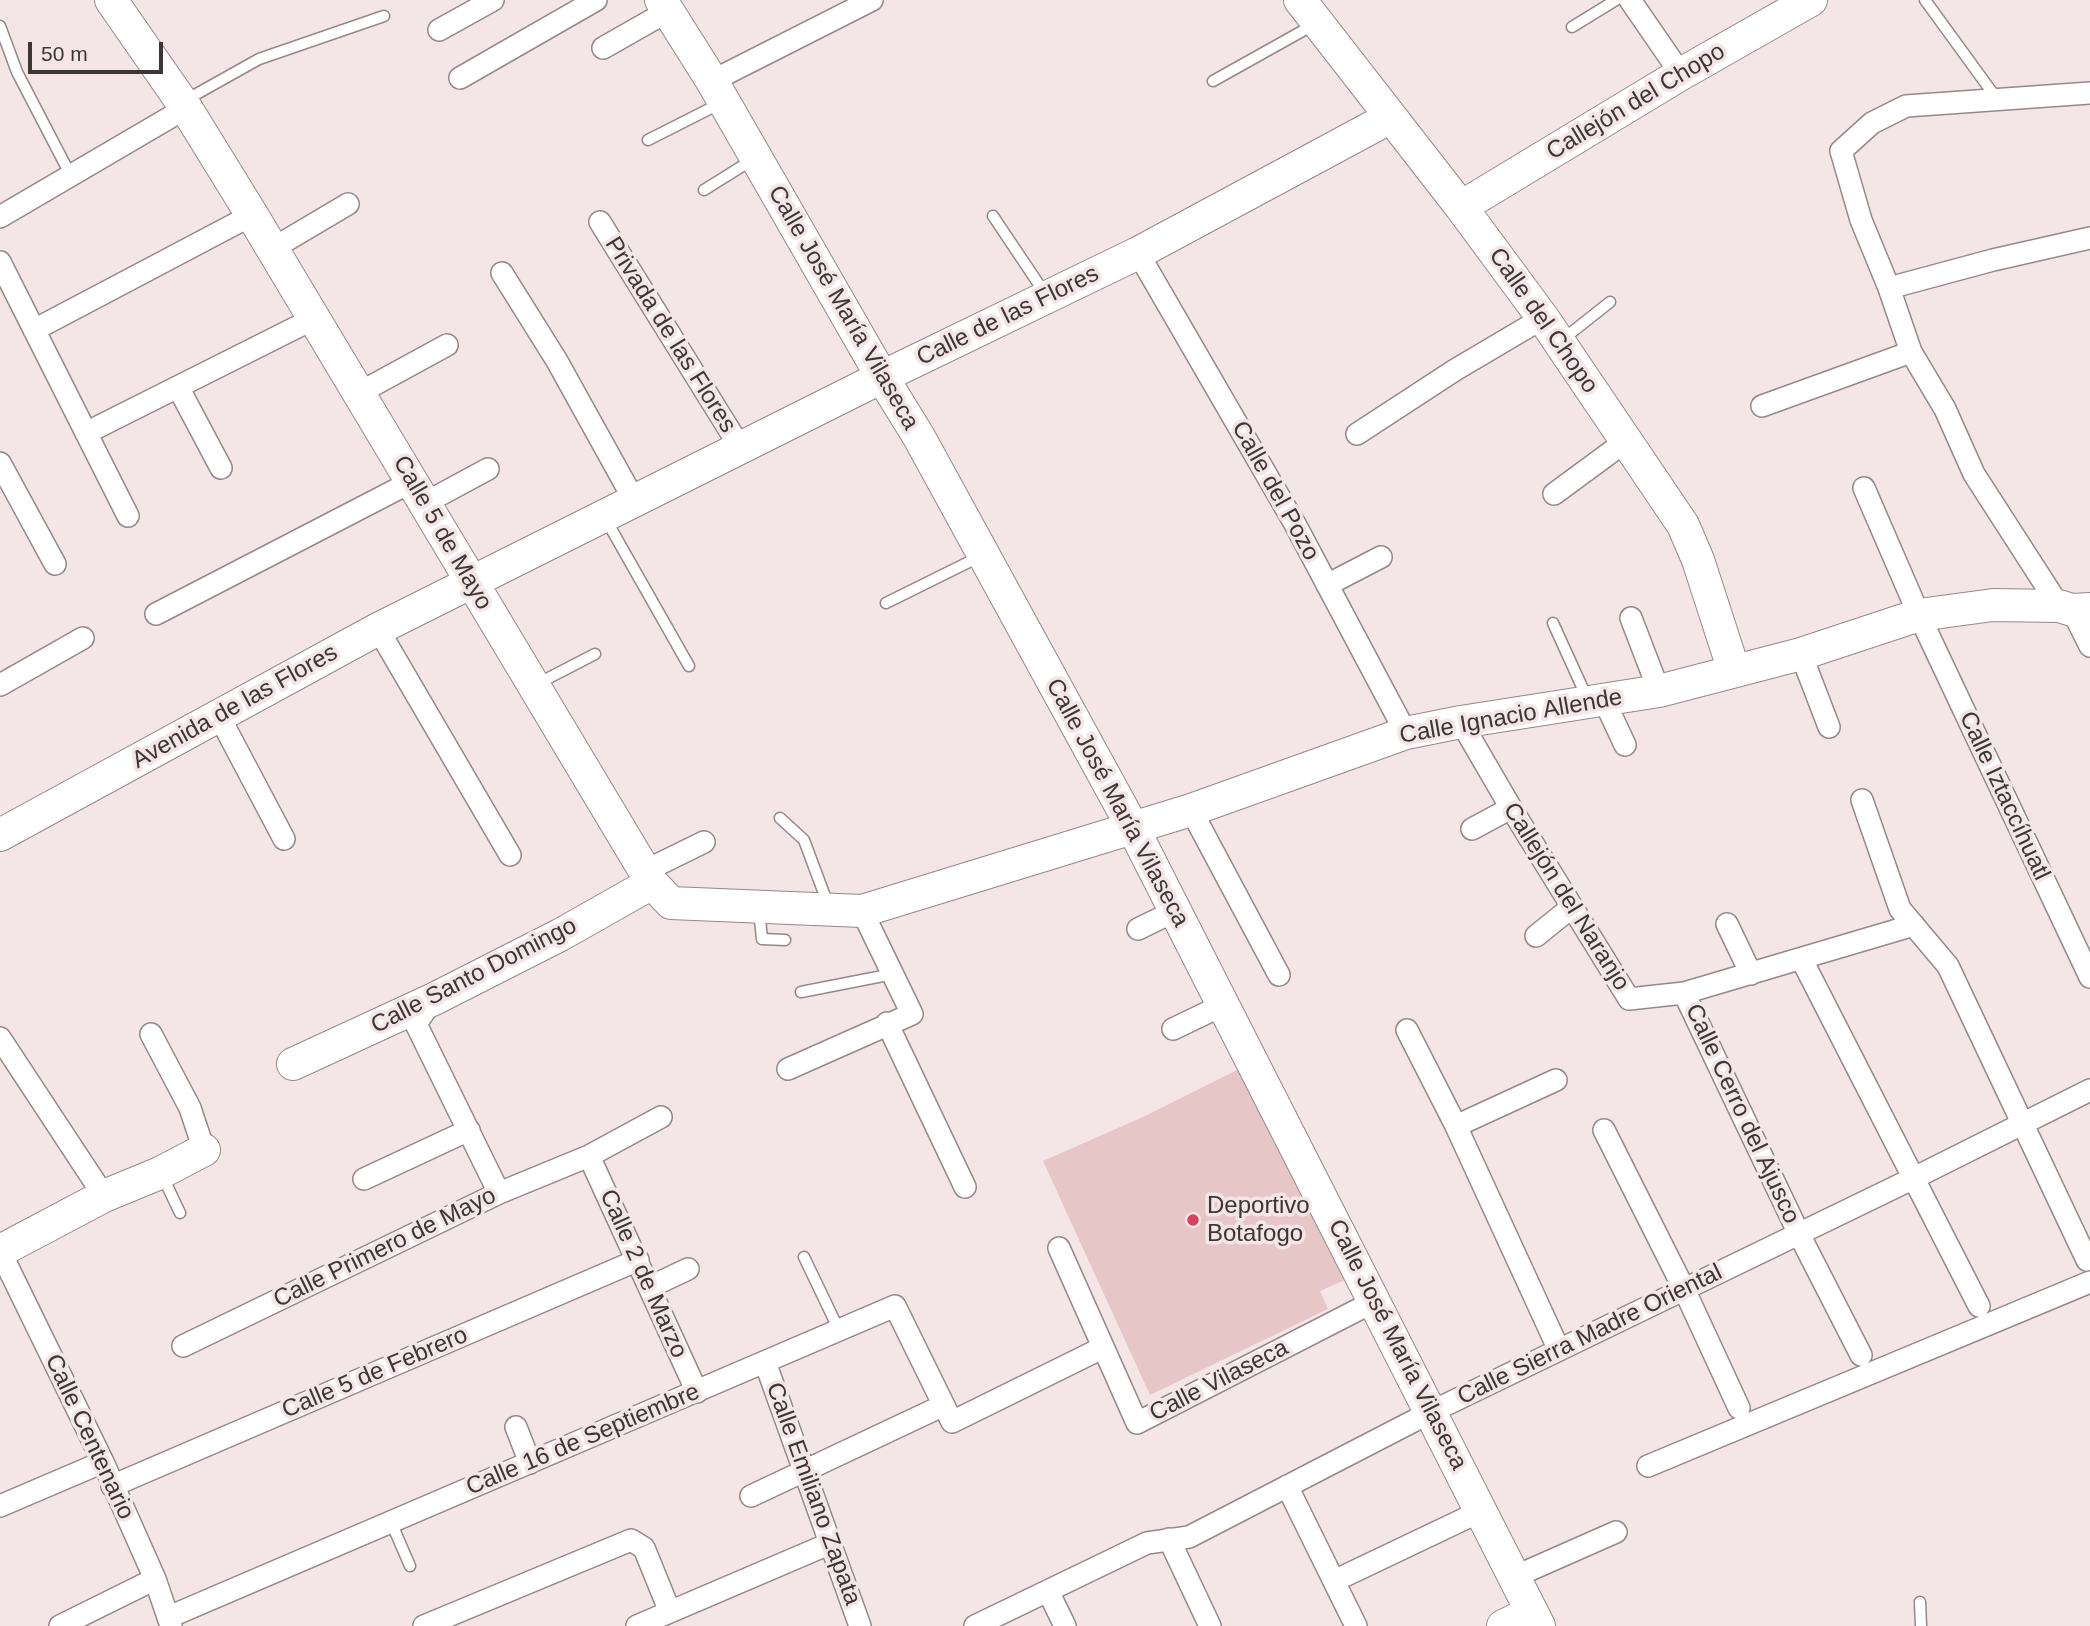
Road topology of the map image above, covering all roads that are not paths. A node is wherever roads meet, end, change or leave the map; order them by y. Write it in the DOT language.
graph roads {
  1 [pos="111,0"];
  2 [pos="493,0"];
  3 [pos="596,0"];
  4 [pos="872,0"];
  5 [pos="1616,0"];
  6 [pos="1630,0"];
  7 [pos="1811,0"];
  8 [pos="1925,0"];
  9 [pos="664,5"];
  10 [pos="1309,11"];
  11 [pos="384,16"];
  12 [pos="0,26"];
  13 [pos="1572,27"];
  14 [pos="439,30"];
  15 [pos="603,48"];
  16 [pos="1681,74"];
  17 [pos="460,78"];
  18 [pos="1213,81"];
  19 [pos="717,91"];
  20 [pos="2090,93"];
  21 [pos="1998,100"];
  22 [pos="184,106"];
  23 [pos="1391,117"];
  24 [pos="648,140"];
  25 [pos="755,158"];
  26 [pos="71,176"];
  27 [pos="704,190"];
  28 [pos="348,204"];
  29 [pos="1461,207"];
  30 [pos="252,215"];
  31 [pos="993,216"];
  32 [pos="0,217"];
  33 [pos="600,222"];
  34 [pos="2090,238"];
  35 [pos="272,249"];
  36 [pos="1138,253"];
  37 [pos="0,262"];
  38 [pos="502,273"];
  39 [pos="1889,288"];
  40 [pos="1048,297"];
  41 [pos="1610,302"];
  42 [pos="313,319"];
  43 [pos="34,330"];
  44 [pos="1551,330"];
  45 [pos="447,345"];
  46 [pos="1911,352"];
  47 [pos="881,377"];
  48 [pos="178,387"];
  49 [pos="359,393"];
  50 [pos="1762,406"];
  51 [pos="86,433"];
  52 [pos="1357,434"];
  53 [pos="1626,441"];
  54 [pos="740,447"];
  55 [pos="0,463"];
  56 [pos="221,468"];
  57 [pos="488,469"];
  58 [pos="1864,488"];
  59 [pos="419,492"];
  60 [pos="1553,494"];
  61 [pos="634,500"];
  62 [pos="128,516"];
  63 [pos="603,516"];
  64 [pos="983,554"];
  65 [pos="1381,557"];
  66 [pos="55,564"];
  67 [pos="471,582"];
  68 [pos="1327,584"];
  69 [pos="886,603"];
  70 [pos="2074,609"];
  71 [pos="156,614"];
  72 [pos="1919,615"];
  73 [pos="1631,618"];
  74 [pos="1553,623"];
  75 [pos="378,629"];
  76 [pos="83,638"];
  77 [pos="2090,646"];
  78 [pos="595,654"];
  79 [pos="1801,654"];
  80 [pos="689,666"];
  81 [pos="1734,671"];
  82 [pos="0,685"];
  83 [pos="533,686"];
  84 [pos="1660,691"];
  85 [pos="1597,702"];
  86 [pos="219,716"];
  87 [pos="1461,722"];
  88 [pos="1829,727"];
  89 [pos="1406,733"];
  90 [pos="1625,745"];
  91 [pos="1862,800"];
  92 [pos="1511,808"];
  93 [pos="1191,810"];
  94 [pos="780,818"];
  95 [pos="1133,828"];
  96 [pos="1472,829"];
  97 [pos="0,835"];
  98 [pos="284,839"];
  99 [pos="704,842"];
  100 [pos="510,855"];
  101 [pos="648,877"];
  102 [pos="759,907"];
  103 [pos="1572,907"];
  104 [pos="830,910"];
  105 [pos="862,911"];
  106 [pos="1175,911"];
  107 [pos="1727,924"];
  108 [pos="1914,925"];
  109 [pos="1138,929"];
  110 [pos="1536,936"];
  111 [pos="785,940"];
  112 [pos="1802,960"];
  113 [pos="893,974"];
  114 [pos="1751,974"];
  115 [pos="1279,975"];
  116 [pos="2090,977"];
  117 [pos="801,992"];
  118 [pos="1684,993"];
  119 [pos="434,999"];
  120 [pos="1223,1005"];
  121 [pos="887,1023"];
  122 [pos="1174,1029"];
  123 [pos="1407,1030"];
  124 [pos="151,1034"];
  125 [pos="0,1038"];
  126 [pos="293,1064"];
  127 [pos="788,1069"];
  128 [pos="1556,1080"];
  129 [pos="2090,1090"];
  130 [pos="661,1116"];
  131 [pos="2022,1123"];
  132 [pos="1456,1126"];
  133 [pos="469,1130"];
  134 [pos="1604,1130"];
  135 [pos="204,1150"];
  136 [pos="589,1156"];
  137 [pos="160,1173"];
  138 [pos="1914,1178"];
  139 [pos="364,1179"];
  140 [pos="965,1187"];
  141 [pos="499,1193"];
  142 [pos="104,1196"];
  143 [pos="180,1213"];
  144 [pos="1799,1234"];
  145 [pos="1059,1248"];
  146 [pos="0,1251"];
  147 [pos="804,1257"];
  148 [pos="638,1260"];
  149 [pos="2087,1261"];
  150 [pos="688,1269"];
  151 [pos="2090,1282"];
  152 [pos="650,1287"];
  153 [pos="1684,1289"];
  154 [pos="1375,1301"];
  155 [pos="1979,1306"];
  156 [pos="839,1330"];
  157 [pos="183,1346"];
  158 [pos="1102,1349"];
  159 [pos="1559,1350"];
  160 [pos="1861,1355"];
  161 [pos="765,1362"];
  162 [pos="697,1392"];
  163 [pos="942,1406"];
  164 [pos="1739,1408"];
  165 [pos="1431,1412"];
  166 [pos="516,1427"];
  167 [pos="103,1462"];
  168 [pos="530,1463"];
  169 [pos="1648,1466"];
  170 [pos="804,1471"];
  171 [pos="113,1486"];
  172 [pos="1287,1486"];
  173 [pos="751,1496"];
  174 [pos="0,1506"];
  175 [pos="1481,1511"];
  176 [pos="391,1522"];
  177 [pos="1616,1532"];
  178 [pos="1169,1539"];
  179 [pos="831,1543"];
  180 [pos="410,1566"];
  181 [pos="1514,1577"];
  182 [pos="155,1580"];
  183 [pos="1334,1581"];
  184 [pos="1048,1591"];
  185 [pos="1920,1602"];
  186 [pos="670,1612"];
  187 [pos="1535,1619"];
  188 [pos="170,1621"];
  189 [pos="60,1626"];
  190 [pos="424,1626"];
  191 [pos="637,1626"];
  192 [pos="860,1626"];
  193 [pos="975,1626"];
  194 [pos="1065,1626"];
  195 [pos="1210,1626"];
  196 [pos="1356,1626"];
  197 [pos="1503,1626"];
  198 [pos="1921,1626"];
  1 -- 22 [label="street, Calle 5 de Mayo"];
  2 -- 14 [label="street"];
  3 -- 17 [label="street"];
  4 -- 19 [label="street"];
  5 -- 13 [label="lane"];
  6 -- 16 [label="street"];
  7 -- 16 [label="street, Callejón del Chopo"];
  8 -- 21 [label="lane"];
  9 -- 15 [label="street"];
  9 -- 19 [label="street, Calle José María Vilaseca"];
  10 -- 18 [label="lane"];
  10 -- 23 [label="street, Calle del Chopo"];
  11 -- 22 [label="lane"];
  12 -- 26 [label="lane"];
  16 -- 29 [label="street, Callejón del Chopo"];
  19 -- 24 [label="lane"];
  19 -- 25 [label="street, Calle José María Vilaseca"];
  20 -- 21 [label="street"];
  21 -- 39 [label="street"];
  22 -- 26 [label="street"];
  22 -- 30 [label="street, Calle 5 de Mayo"];
  23 -- 29 [label="street, Calle del Chopo"];
  23 -- 36 [label="street, Calle de las Flores"];
  25 -- 27 [label="lane"];
  25 -- 47 [label="street, Calle José María Vilaseca"];
  26 -- 32 [label="street"];
  28 -- 35 [label="street"];
  29 -- 44 [label="street, Calle del Chopo"];
  30 -- 35 [label="street, Calle 5 de Mayo"];
  30 -- 43 [label="street"];
  31 -- 40 [label="lane"];
  33 -- 54 [label="street, Privada de las Flores"];
  34 -- 39 [label="street"];
  35 -- 42 [label="street, Calle 5 de Mayo"];
  36 -- 40 [label="street, Calle de las Flores"];
  36 -- 68 [label="street, Calle del Pozo"];
  37 -- 43 [label="street"];
  38 -- 61 [label="street"];
  39 -- 46 [label="street"];
  40 -- 47 [label="street, Calle de las Flores"];
  41 -- 44 [label="lane"];
  42 -- 48 [label="street"];
  42 -- 49 [label="street, Calle 5 de Mayo"];
  43 -- 51 [label="street"];
  44 -- 52 [label="street"];
  44 -- 53 [label="street, Calle del Chopo"];
  45 -- 49 [label="street"];
  46 -- 50 [label="street"];
  46 -- 70 [label="street"];
  47 -- 54 [label="street, Calle de las Flores"];
  47 -- 64 [label="street, Calle José María Vilaseca"];
  48 -- 51 [label="street"];
  48 -- 56 [label="street"];
  49 -- 59 [label="street, Calle 5 de Mayo"];
  51 -- 62 [label="street"];
  53 -- 60 [label="street"];
  53 -- 81 [label="street, Calle del Chopo"];
  54 -- 61 [label="street, Calle de las Flores"];
  55 -- 66 [label="street"];
  57 -- 59 [label="street"];
  58 -- 72 [label="street, Calle Iztaccíhuatl"];
  59 -- 67 [label="street, Calle 5 de Mayo"];
  59 -- 71 [label="street"];
  61 -- 63 [label="street, Calle de las Flores"];
  63 -- 67 [label="street, Calle de las Flores"];
  63 -- 80 [label="lane"];
  64 -- 69 [label="lane"];
  64 -- 95 [label="street, Calle José María Vilaseca"];
  65 -- 68 [label="street"];
  67 -- 75 [label="street, Avenida de las Flores"];
  67 -- 83 [label="street, Calle 5 de Mayo"];
  68 -- 89 [label="street, Calle del Pozo"];
  70 -- 72 [label="street, Calle Ignacio Allende"];
  70 -- 77 [label="street"];
  72 -- 79 [label="street, Calle Ignacio Allende"];
  72 -- 116 [label="street, Calle Iztaccíhuatl"];
  73 -- 84 [label="street"];
  74 -- 85 [label="lane"];
  75 -- 86 [label="street, Avenida de las Flores"];
  75 -- 100 [label="street"];
  76 -- 82 [label="street"];
  78 -- 83 [label="lane"];
  79 -- 81 [label="street, Calle Ignacio Allende"];
  79 -- 88 [label="street"];
  81 -- 84 [label="street, Calle Ignacio Allende"];
  83 -- 101 [label="street, Calle 5 de Mayo"];
  84 -- 85 [label="street, Calle Ignacio Allende"];
  85 -- 87 [label="street, Calle Ignacio Allende"];
  85 -- 90 [label="street"];
  86 -- 97 [label="street, Avenida de las Flores"];
  86 -- 98 [label="street"];
  87 -- 89 [label="street, Calle Ignacio Allende"];
  87 -- 92 [label="street, Callejón del Naranjo"];
  89 -- 93 [label="street, Calle Ignacio Allende"];
  91 -- 108 [label="street"];
  92 -- 96 [label="street"];
  92 -- 103 [label="street, Callejón del Naranjo"];
  93 -- 95 [label="street, Calle Ignacio Allende"];
  93 -- 115 [label="street"];
  94 -- 104 [label="lane"];
  95 -- 105 [label="street, Calle Ignacio Allende"];
  95 -- 106 [label="street, Calle José María Vilaseca"];
  99 -- 101 [label="street"];
  101 -- 102 [label="street, Calle 5 de Mayo"];
  101 -- 119 [label="street, Calle Santo Domingo"];
  102 -- 104 [label="street, Calle 5 de Mayo"];
  102 -- 111 [label="lane"];
  103 -- 110 [label="street"];
  103 -- 118 [label="street, Callejón del Naranjo"];
  104 -- 105 [label="street, Calle 5 de Mayo"];
  105 -- 113 [label="street"];
  106 -- 109 [label="street"];
  106 -- 120 [label="street, Calle José María Vilaseca"];
  107 -- 114 [label="street"];
  108 -- 112 [label="street, Callejón del Naranjo"];
  108 -- 131 [label="street"];
  112 -- 114 [label="street, Callejón del Naranjo"];
  112 -- 138 [label="street"];
  113 -- 117 [label="lane"];
  113 -- 121 [label="street"];
  114 -- 118 [label="street, Callejón del Naranjo"];
  118 -- 144 [label="street, Calle Cerro del Ajusco"];
  119 -- 126 [label="street, Calle Santo Domingo"];
  119 -- 133 [label="street"];
  120 -- 122 [label="street"];
  120 -- 154 [label="street, Calle José María Vilaseca"];
  121 -- 127 [label="street"];
  121 -- 140 [label="street"];
  123 -- 132 [label="street"];
  124 -- 135 [label="street"];
  125 -- 142 [label="street"];
  128 -- 132 [label="street"];
  129 -- 131 [label="street, Calle Sierra Madre Oriental"];
  130 -- 136 [label="street, Calle Primero de Mayo"];
  131 -- 138 [label="street, Calle Sierra Madre Oriental"];
  131 -- 149 [label="street"];
  132 -- 159 [label="street"];
  133 -- 139 [label="street"];
  133 -- 141 [label="street"];
  134 -- 153 [label="street"];
  135 -- 137 [label="street"];
  136 -- 141 [label="street, Calle Primero de Mayo"];
  136 -- 148 [label="street, Calle 2 de Marzo"];
  137 -- 142 [label="street"];
  137 -- 143 [label="lane"];
  138 -- 144 [label="street, Calle Sierra Madre Oriental"];
  138 -- 155 [label="street"];
  141 -- 157 [label="street, Calle Primero de Mayo"];
  142 -- 146 [label="street"];
  144 -- 153 [label="street, Calle Sierra Madre Oriental"];
  144 -- 160 [label="street, Calle Cerro del Ajusco"];
  145 -- 158 [label="street, Calle Vilaseca"];
  146 -- 167 [label="street, Calle Centenario"];
  147 -- 156 [label="lane"];
  148 -- 152 [label="street, Calle 2 de Marzo"];
  148 -- 171 [label="street, Calle 5 de Febrero"];
  150 -- 152 [label="street"];
  151 -- 169 [label="street"];
  152 -- 162 [label="street, Calle 2 de Marzo"];
  153 -- 159 [label="street, Calle Sierra Madre Oriental"];
  153 -- 164 [label="street"];
  154 -- 158 [label="street, Calle Vilaseca"];
  154 -- 165 [label="street, Calle José María Vilaseca"];
  156 -- 161 [label="street, Calle 16 de Septiembre"];
  156 -- 163 [label="street, Calle 16 de Septiembre"];
  158 -- 163 [label="street"];
  159 -- 165 [label="street, Calle Sierra Madre Oriental"];
  161 -- 162 [label="street, Calle 16 de Septiembre"];
  161 -- 170 [label="street, Calle Emiliano Zapata"];
  162 -- 168 [label="street, Calle 16 de Septiembre"];
  163 -- 170 [label="street"];
  165 -- 172 [label="street, Calle Sierra Madre Oriental"];
  165 -- 175 [label="street, Calle José María Vilaseca"];
  166 -- 168 [label="street"];
  167 -- 171 [label="street, Calle Centenario"];
  167 -- 174 [label="street"];
  168 -- 176 [label="street, Calle 16 de Septiembre"];
  170 -- 173 [label="street"];
  170 -- 179 [label="street, Calle Emiliano Zapata"];
  171 -- 182 [label="street, Calle Centenario"];
  172 -- 178 [label="street, Calle Sierra Madre Oriental"];
  172 -- 183 [label="street"];
  175 -- 181 [label="street, Calle José María Vilaseca"];
  175 -- 183 [label="street"];
  176 -- 180 [label="lane"];
  176 -- 188 [label="street, Calle 16 de Septiembre"];
  177 -- 181 [label="street"];
  178 -- 184 [label="street, Calle Sierra Madre Oriental"];
  178 -- 195 [label="street"];
  179 -- 186 [label="street"];
  179 -- 192 [label="street, Calle Emiliano Zapata"];
  181 -- 187 [label="street, Calle José María Vilaseca"];
  182 -- 188 [label="street, Calle Centenario"];
  182 -- 189 [label="street"];
  183 -- 196 [label="street"];
  184 -- 193 [label="street, Calle Sierra Madre Oriental"];
  184 -- 194 [label="street"];
  185 -- 198 [label="lane"];
  186 -- 190 [label="street"];
  186 -- 191 [label="street"];
  187 -- 197 [label="street"];
}
